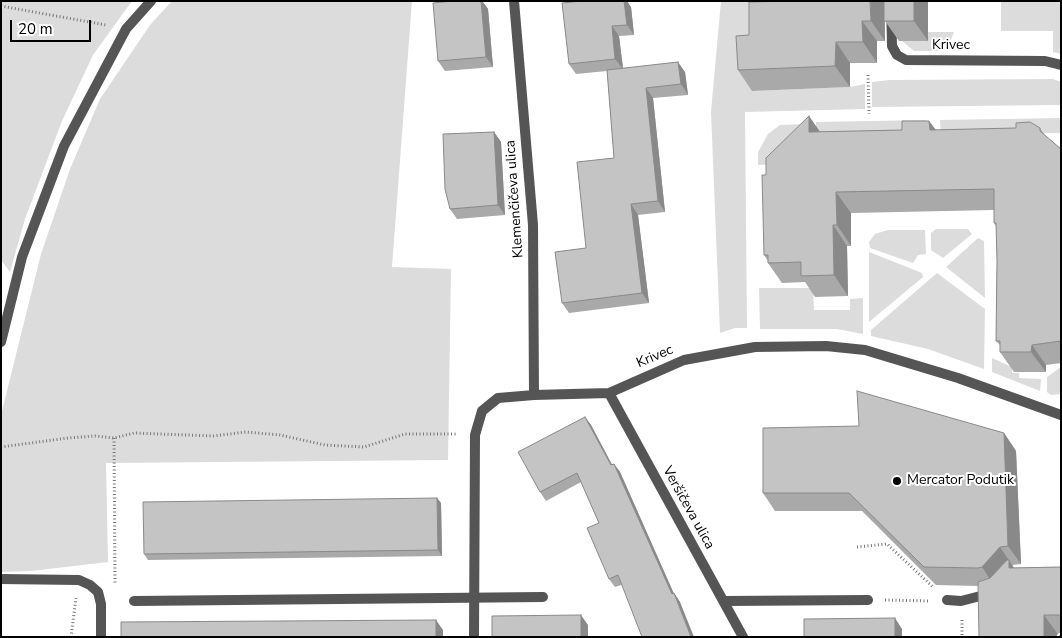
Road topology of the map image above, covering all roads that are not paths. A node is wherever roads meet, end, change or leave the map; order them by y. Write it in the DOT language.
graph roads {
  1 [pos="151,1"];
  2 [pos="514,1"];
  3 [pos="891,1"];
  4 [pos="1061,65"];
  5 [pos="1,342"];
  6 [pos="609,393"];
  7 [pos="534,395"];
  8 [pos="1061,415"];
  9 [pos="1,579"];
  10 [pos="1004,584"];
  11 [pos="474,597"];
  12 [pos="543,597"];
  13 [pos="868,600"];
  14 [pos="947,600"];
  15 [pos="134,601"];
  16 [pos="724,601"];
  17 [pos="101,637"];
  18 [pos="474,637"];
  19 [pos="743,637"];
  1 -- 5 [label="street"];
  2 -- 7 [label="street, Klemenčičeva ulica"];
  3 -- 4 [label="street, Krivec"];
  6 -- 7 [label="street, Krivec"];
  6 -- 8 [label="street, Krivec"];
  6 -- 16 [label="street, Veršičeva ulica"];
  7 -- 11 [label="street, Krivec"];
  9 -- 17 [label="street"];
  10 -- 14 [label="street"];
  11 -- 12 [label="street"];
  11 -- 15 [label="street"];
  11 -- 18 [label="street, Krivec"];
  13 -- 16 [label="street"];
  16 -- 19 [label="street, Veršičeva ulica"];
}
